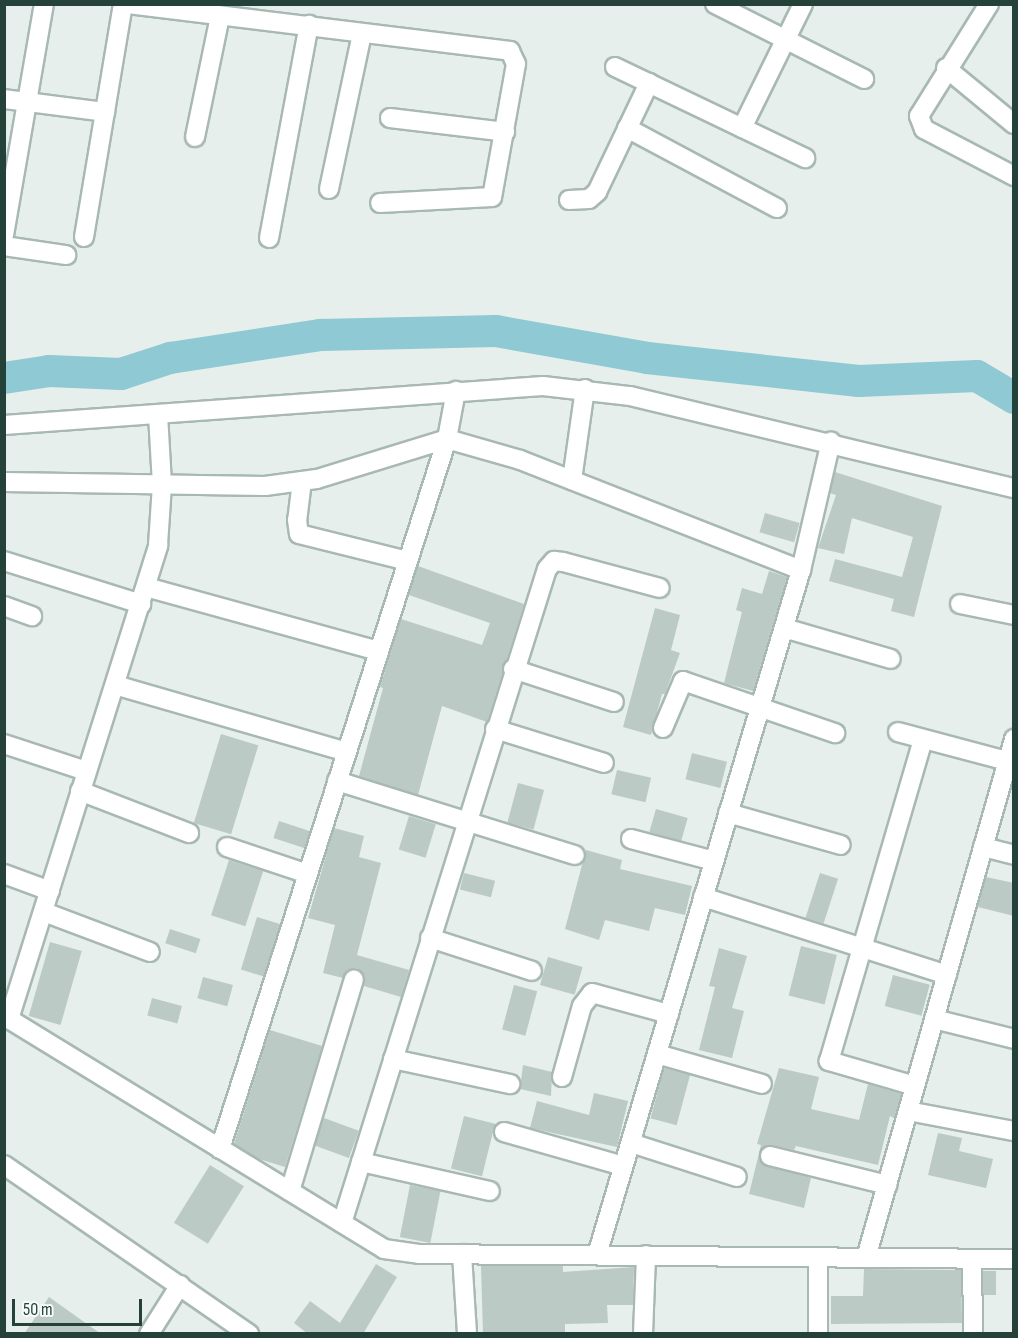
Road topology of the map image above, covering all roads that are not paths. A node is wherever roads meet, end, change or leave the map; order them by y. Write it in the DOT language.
graph roads {
  1 [pos="44,4"];
  2 [pos="123,4"];
  3 [pos="128,4"];
  4 [pos="716,4"];
  5 [pos="803,4"];
  6 [pos="989,4"];
  7 [pos="220,16"];
  8 [pos="309,26"];
  9 [pos="362,34"];
  10 [pos="786,40"];
  11 [pos="615,67"];
  12 [pos="946,68"];
  13 [pos="864,79"];
  14 [pos="649,83"];
  15 [pos="4,99"];
  16 [pos="29,102"];
  17 [pos="105,112"];
  18 [pos="390,118"];
  19 [pos="1014,124"];
  20 [pos="627,128"];
  21 [pos="742,128"];
  22 [pos="505,132"];
  23 [pos="195,137"];
  24 [pos="805,158"];
  25 [pos="1014,176"];
  26 [pos="329,189"];
  27 [pos="569,200"];
  28 [pos="380,203"];
  29 [pos="777,208"];
  30 [pos="4,235"];
  31 [pos="84,237"];
  32 [pos="269,238"];
  33 [pos="4,246"];
  34 [pos="66,255"];
  35 [pos="585,389"];
  36 [pos="456,391"];
  37 [pos="158,414"];
  38 [pos="4,425"];
  39 [pos="447,439"];
  40 [pos="831,441"];
  41 [pos="572,480"];
  42 [pos="302,481"];
  43 [pos="4,482"];
  44 [pos="162,484"];
  45 [pos="1014,488"];
  46 [pos="4,561"];
  47 [pos="408,561"];
  48 [pos="801,570"];
  49 [pos="660,588"];
  50 [pos="143,595"];
  51 [pos="960,604"];
  52 [pos="4,606"];
  53 [pos="1014,615"];
  54 [pos="32,616"];
  55 [pos="784,628"];
  56 [pos="379,651"];
  57 [pos="891,659"];
  58 [pos="513,669"];
  59 [pos="115,685"];
  60 [pos="614,702"];
  61 [pos="759,708"];
  62 [pos="663,728"];
  63 [pos="495,729"];
  64 [pos="898,732"];
  65 [pos="835,733"];
  66 [pos="923,739"];
  67 [pos="1014,739"];
  68 [pos="4,744"];
  69 [pos="347,752"];
  70 [pos="1008,761"];
  71 [pos="604,764"];
  72 [pos="86,771"];
  73 [pos="337,781"];
  74 [pos="80,791"];
  75 [pos="728,813"];
  76 [pos="467,820"];
  77 [pos="189,833"];
  78 [pos="631,838"];
  79 [pos="841,845"];
  80 [pos="228,847"];
  81 [pos="983,848"];
  82 [pos="575,855"];
  83 [pos="1014,855"];
  84 [pos="714,861"];
  85 [pos="4,874"];
  86 [pos="308,874"];
  87 [pos="50,891"];
  88 [pos="703,897"];
  89 [pos="44,912"];
  90 [pos="430,938"];
  91 [pos="860,947"];
  92 [pos="150,952"];
  93 [pos="532,971"];
  94 [pos="947,975"];
  95 [pos="354,979"];
  96 [pos="669,1014"];
  97 [pos="7,1017"];
  98 [pos="934,1019"];
  99 [pos="1014,1039"];
  100 [pos="657,1054"];
  101 [pos="393,1059"];
  102 [pos="562,1077"];
  103 [pos="510,1084"];
  104 [pos="762,1084"];
  105 [pos="915,1086"];
  106 [pos="908,1111"];
  107 [pos="1014,1131"];
  108 [pos="504,1132"];
  109 [pos="631,1143"];
  110 [pos="220,1149"];
  111 [pos="771,1156"];
  112 [pos="361,1162"];
  113 [pos="4,1165"];
  114 [pos="623,1166"];
  115 [pos="737,1177"];
  116 [pos="887,1185"];
  117 [pos="290,1191"];
  118 [pos="490,1191"];
  119 [pos="342,1223"];
  120 [pos="462,1254"];
  121 [pos="597,1255"];
  122 [pos="646,1256"];
  123 [pos="818,1257"];
  124 [pos="866,1258"];
  125 [pos="972,1259"];
  126 [pos="1014,1259"];
  127 [pos="180,1285"];
  128 [pos="148,1334"];
  129 [pos="249,1334"];
  130 [pos="467,1334"];
  131 [pos="643,1334"];
  132 [pos="818,1334"];
  133 [pos="973,1334"];
  1 -- 16 [label="street"];
  2 -- 17 [label="street"];
  3 -- 7 [label="street"];
  4 -- 10 [label="street"];
  5 -- 10 [label="street"];
  6 -- 12 [label="street"];
  7 -- 8 [label="street"];
  7 -- 23 [label="street"];
  8 -- 9 [label="street"];
  8 -- 32 [label="street"];
  9 -- 22 [label="street"];
  9 -- 26 [label="street"];
  10 -- 13 [label="street"];
  10 -- 21 [label="street"];
  11 -- 14 [label="street"];
  12 -- 19 [label="street"];
  12 -- 25 [label="street"];
  14 -- 20 [label="street"];
  14 -- 21 [label="street"];
  15 -- 16 [label="street"];
  16 -- 17 [label="street"];
  16 -- 30 [label="street"];
  17 -- 31 [label="street"];
  18 -- 22 [label="street"];
  20 -- 27 [label="street"];
  20 -- 29 [label="street"];
  21 -- 24 [label="street"];
  22 -- 28 [label="street"];
  33 -- 34 [label="street"];
  35 -- 36 [label="street"];
  35 -- 40 [label="street"];
  35 -- 41 [label="street"];
  36 -- 37 [label="street"];
  36 -- 39 [label="street"];
  37 -- 38 [label="street"];
  37 -- 44 [label="street"];
  39 -- 41 [label="street"];
  39 -- 42 [label="street"];
  39 -- 47 [label="street"];
  40 -- 45 [label="street"];
  40 -- 48 [label="street"];
  41 -- 48 [label="street"];
  42 -- 44 [label="street"];
  42 -- 47 [label="street"];
  43 -- 44 [label="street"];
  44 -- 50 [label="street"];
  46 -- 50 [label="street"];
  47 -- 56 [label="street"];
  48 -- 55 [label="street"];
  49 -- 58 [label="street"];
  50 -- 56 [label="street"];
  50 -- 59 [label="street"];
  51 -- 53 [label="street"];
  52 -- 54 [label="street"];
  55 -- 57 [label="street"];
  55 -- 61 [label="street"];
  56 -- 69 [label="street"];
  58 -- 60 [label="street"];
  58 -- 63 [label="street"];
  59 -- 69 [label="street"];
  59 -- 72 [label="street"];
  61 -- 62 [label="street"];
  61 -- 65 [label="street"];
  61 -- 75 [label="street"];
  63 -- 71 [label="street"];
  63 -- 76 [label="street"];
  64 -- 66 [label="street"];
  66 -- 70 [label="street"];
  66 -- 91 [label="street"];
  67 -- 70 [label="street"];
  68 -- 72 [label="street"];
  69 -- 73 [label="street"];
  70 -- 81 [label="street"];
  72 -- 74 [label="street"];
  73 -- 76 [label="street"];
  73 -- 86 [label="street"];
  74 -- 77 [label="street"];
  74 -- 87 [label="street"];
  75 -- 79 [label="street"];
  75 -- 84 [label="street"];
  76 -- 82 [label="street"];
  76 -- 90 [label="street"];
  78 -- 84 [label="street"];
  80 -- 86 [label="street"];
  81 -- 83 [label="street"];
  81 -- 94 [label="street"];
  84 -- 88 [label="street"];
  85 -- 87 [label="street"];
  86 -- 110 [label="street"];
  87 -- 89 [label="street"];
  88 -- 91 [label="street"];
  88 -- 96 [label="street"];
  89 -- 92 [label="street"];
  89 -- 97 [label="street"];
  90 -- 93 [label="street"];
  90 -- 101 [label="street"];
  91 -- 94 [label="street"];
  91 -- 105 [label="street"];
  94 -- 98 [label="street"];
  95 -- 117 [label="street"];
  96 -- 100 [label="street"];
  96 -- 102 [label="street"];
  97 -- 110 [label="street"];
  98 -- 99 [label="street"];
  98 -- 105 [label="street"];
  100 -- 104 [label="street"];
  100 -- 109 [label="street"];
  101 -- 103 [label="street"];
  101 -- 112 [label="street"];
  105 -- 106 [label="street"];
  106 -- 107 [label="street"];
  106 -- 116 [label="street"];
  108 -- 114 [label="street"];
  109 -- 114 [label="street"];
  109 -- 115 [label="street"];
  110 -- 117 [label="street"];
  111 -- 116 [label="street"];
  112 -- 118 [label="street"];
  112 -- 119 [label="street"];
  113 -- 127 [label="street"];
  114 -- 121 [label="street"];
  116 -- 124 [label="street"];
  117 -- 119 [label="street"];
  119 -- 120 [label="street"];
  120 -- 121 [label="street"];
  120 -- 130 [label="street"];
  121 -- 122 [label="street"];
  122 -- 123 [label="street"];
  122 -- 131 [label="street"];
  123 -- 124 [label="street"];
  123 -- 132 [label="street"];
  124 -- 125 [label="street"];
  125 -- 126 [label="street"];
  125 -- 133 [label="street"];
  127 -- 128 [label="street"];
  127 -- 129 [label="street"];
}
